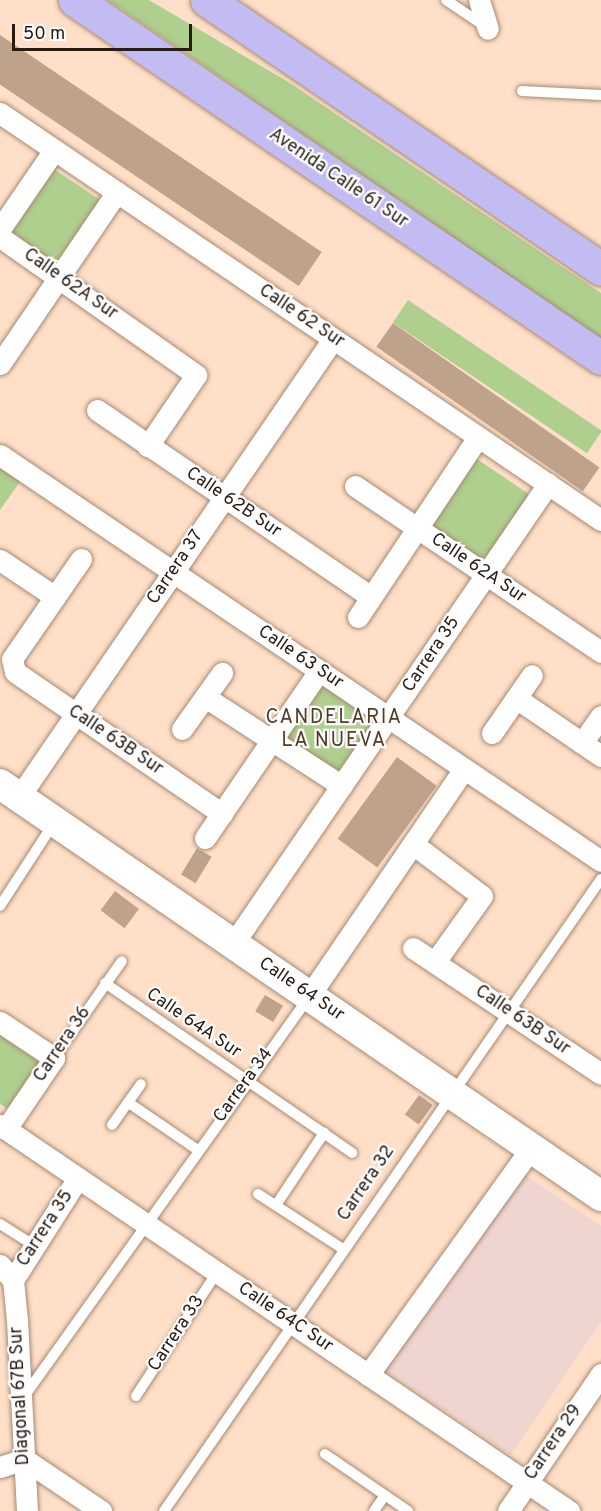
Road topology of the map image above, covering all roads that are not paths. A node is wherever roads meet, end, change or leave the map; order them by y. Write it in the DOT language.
graph roads {
  1 [pos="75,0"];
  2 [pos="207,0"];
  3 [pos="446,0"];
  4 [pos="479,0"];
  5 [pos="488,29"];
  6 [pos="522,91"];
  7 [pos="601,95"];
  8 [pos="0,113"];
  9 [pos="54,150"];
  10 [pos="117,192"];
  11 [pos="0,229"];
  12 [pos="0,237"];
  13 [pos="601,269"];
  14 [pos="60,276"];
  15 [pos="333,339"];
  16 [pos="601,358"];
  17 [pos="0,364"];
  18 [pos="97,410"];
  19 [pos="478,437"];
  20 [pos="148,446"];
  21 [pos="0,455"];
  22 [pos="549,484"];
  23 [pos="355,486"];
  24 [pos="225,497"];
  25 [pos="601,520"];
  26 [pos="417,528"];
  27 [pos="81,559"];
  28 [pos="0,560"];
  29 [pos="173,572"];
  30 [pos="486,575"];
  31 [pos="370,596"];
  32 [pos="55,597"];
  33 [pos="358,617"];
  34 [pos="601,652"];
  35 [pos="319,671"];
  36 [pos="222,673"];
  37 [pos="532,675"];
  38 [pos="204,698"];
  39 [pos="516,698"];
  40 [pos="75,715"];
  41 [pos="601,716"];
  42 [pos="388,718"];
  43 [pos="182,729"];
  44 [pos="492,733"];
  45 [pos="272,739"];
  46 [pos="582,743"];
  47 [pos="601,756"];
  48 [pos="464,769"];
  49 [pos="342,786"];
  50 [pos="9,791"];
  51 [pos="222,814"];
  52 [pos="55,822"];
  53 [pos="205,838"];
  54 [pos="413,844"];
  55 [pos="601,861"];
  56 [pos="601,879"];
  57 [pos="0,906"];
  58 [pos="233,944"];
  59 [pos="413,948"];
  60 [pos="122,961"];
  61 [pos="435,962"];
  62 [pos="105,984"];
  63 [pos="309,996"];
  64 [pos="509,1012"];
  65 [pos="0,1022"];
  66 [pos="54,1058"];
  67 [pos="601,1074"];
  68 [pos="247,1081"];
  69 [pos="141,1084"];
  70 [pos="450,1093"];
  71 [pos="129,1103"];
  72 [pos="112,1125"];
  73 [pos="3,1127"];
  74 [pos="324,1133"];
  75 [pos="531,1148"];
  76 [pos="198,1150"];
  77 [pos="352,1153"];
  78 [pos="78,1178"];
  79 [pos="258,1194"];
  80 [pos="601,1196"];
  81 [pos="276,1205"];
  82 [pos="0,1224"];
  83 [pos="146,1224"];
  84 [pos="35,1246"];
  85 [pos="343,1249"];
  86 [pos="217,1272"];
  87 [pos="6,1273"];
  88 [pos="292,1323"];
  89 [pos="601,1374"];
  90 [pos="368,1375"];
  91 [pos="136,1396"];
  92 [pos="21,1401"];
  93 [pos="325,1454"];
  94 [pos="24,1459"];
  95 [pos="0,1467"];
  96 [pos="527,1482"];
  97 [pos="385,1495"];
  98 [pos="27,1511"];
  99 [pos="101,1511"];
  100 [pos="164,1511"];
  101 [pos="375,1511"];
  102 [pos="408,1511"];
  103 [pos="508,1511"];
  104 [pos="569,1511"];
  1 -- 16 [label="main road, Avenida Calle 61 Sur"];
  2 -- 13 [label="main road"];
  3 -- 5 [label="lane"];
  4 -- 5 [label="street"];
  6 -- 7 [label="lane"];
  8 -- 9 [label="street, Calle 62 Sur"];
  9 -- 10 [label="street, Calle 62 Sur"];
  9 -- 11 [label="street"];
  10 -- 14 [label="street"];
  10 -- 15 [label="street, Calle 62 Sur"];
  12 -- 14 [label="street, Calle 62A Sur"];
  14 -- 17 [label="street"];
  14 -- 20 [label="street, Calle 62A Sur"];
  15 -- 19 [label="street, Calle 62 Sur"];
  15 -- 24 [label="street, Carrera 37"];
  18 -- 20 [label="street, Calle 62B Sur"];
  19 -- 22 [label="street, Calle 62 Sur"];
  19 -- 26 [label="street"];
  20 -- 24 [label="street, Calle 62B Sur"];
  21 -- 29 [label="street, Calle 63 Sur"];
  22 -- 25 [label="street, Calle 62 Sur"];
  22 -- 30 [label="street, Carrera 35"];
  23 -- 26 [label="street, Calle 62A Sur"];
  24 -- 29 [label="street, Carrera 37"];
  24 -- 31 [label="street, Calle 62B Sur"];
  26 -- 30 [label="street, Calle 62A Sur"];
  26 -- 31 [label="street"];
  27 -- 32 [label="street"];
  28 -- 32 [label="street"];
  29 -- 35 [label="street, Calle 63 Sur"];
  29 -- 40 [label="street, Carrera 37"];
  30 -- 34 [label="street, Calle 62A Sur"];
  30 -- 42 [label="street, Carrera 35"];
  31 -- 33 [label="street"];
  32 -- 40 [label="street, Calle 63B Sur"];
  35 -- 42 [label="street, Calle 63 Sur"];
  35 -- 45 [label="street"];
  36 -- 38 [label="street"];
  37 -- 39 [label="street"];
  38 -- 43 [label="street"];
  38 -- 45 [label="street"];
  39 -- 44 [label="street"];
  39 -- 46 [label="street"];
  40 -- 50 [label="street, Carrera 37"];
  40 -- 51 [label="street, Calle 63B Sur"];
  41 -- 46 [label="street"];
  42 -- 48 [label="street, Calle 63 Sur"];
  42 -- 49 [label="street, Carrera 35"];
  45 -- 49 [label="street"];
  45 -- 51 [label="street"];
  46 -- 47 [label="street"];
  48 -- 54 [label="street, Carrera 34"];
  48 -- 55 [label="street, Calle 63 Sur"];
  49 -- 58 [label="street, Carrera 35"];
  50 -- 52 [label="street, Calle 64 Sur"];
  51 -- 53 [label="street"];
  52 -- 57 [label="lane"];
  52 -- 58 [label="street, Calle 64 Sur"];
  54 -- 61 [label="street"];
  54 -- 63 [label="street, Carrera 34"];
  56 -- 64 [label="lane, Carrera 32"];
  58 -- 63 [label="street, Calle 64 Sur"];
  59 -- 61 [label="street, Calle 63B Sur"];
  60 -- 62 [label="lane, Carrera 36"];
  61 -- 64 [label="street, Calle 63B Sur"];
  62 -- 66 [label="lane, Carrera 36"];
  62 -- 68 [label="lane, Calle 64A Sur"];
  63 -- 68 [label="lane, Carrera 34"];
  63 -- 70 [label="street, Calle 64 Sur"];
  64 -- 67 [label="street, Calle 63B Sur"];
  64 -- 70 [label="lane, Carrera 32"];
  65 -- 66 [label="street"];
  66 -- 73 [label="street, Carrera 36"];
  68 -- 74 [label="lane, Calle 64A Sur"];
  68 -- 76 [label="lane, Carrera 34"];
  69 -- 71 [label="lane"];
  70 -- 75 [label="street, Calle 64 Sur"];
  70 -- 85 [label="lane, Carrera 32"];
  71 -- 72 [label="lane"];
  71 -- 76 [label="lane"];
  73 -- 78 [label="street, Calle 64C Sur"];
  74 -- 77 [label="lane, Calle 64A Sur"];
  74 -- 81 [label="lane"];
  75 -- 80 [label="street, Calle 64 Sur"];
  75 -- 90 [label="street"];
  76 -- 83 [label="lane, Carrera 34"];
  78 -- 83 [label="street, Calle 64C Sur"];
  78 -- 84 [label="street, Carrera 35"];
  79 -- 81 [label="lane"];
  81 -- 85 [label="lane"];
  82 -- 84 [label="lane"];
  83 -- 86 [label="street, Calle 64C Sur"];
  83 -- 92 [label="lane, Carrera 34"];
  84 -- 87 [label="street, Carrera 35"];
  85 -- 88 [label="lane, Carrera 32"];
  86 -- 88 [label="street, Calle 64C Sur"];
  86 -- 91 [label="lane, Carrera 33"];
  87 -- 92 [label="street, Diagonal 67B Sur"];
  88 -- 90 [label="street, Calle 64C Sur"];
  88 -- 100 [label="lane, Carrera 32"];
  89 -- 96 [label="street, Carrera 29"];
  90 -- 96 [label="street, Calle 64C Sur"];
  92 -- 94 [label="street, Diagonal 67B Sur"];
  93 -- 97 [label="lane"];
  94 -- 95 [label="street"];
  94 -- 98 [label="street, Diagonal 67B Sur"];
  94 -- 99 [label="street"];
  96 -- 103 [label="street, Carrera 29"];
  96 -- 104 [label="street, Calle 64C Sur"];
  97 -- 101 [label="lane"];
  97 -- 102 [label="lane"];
}
